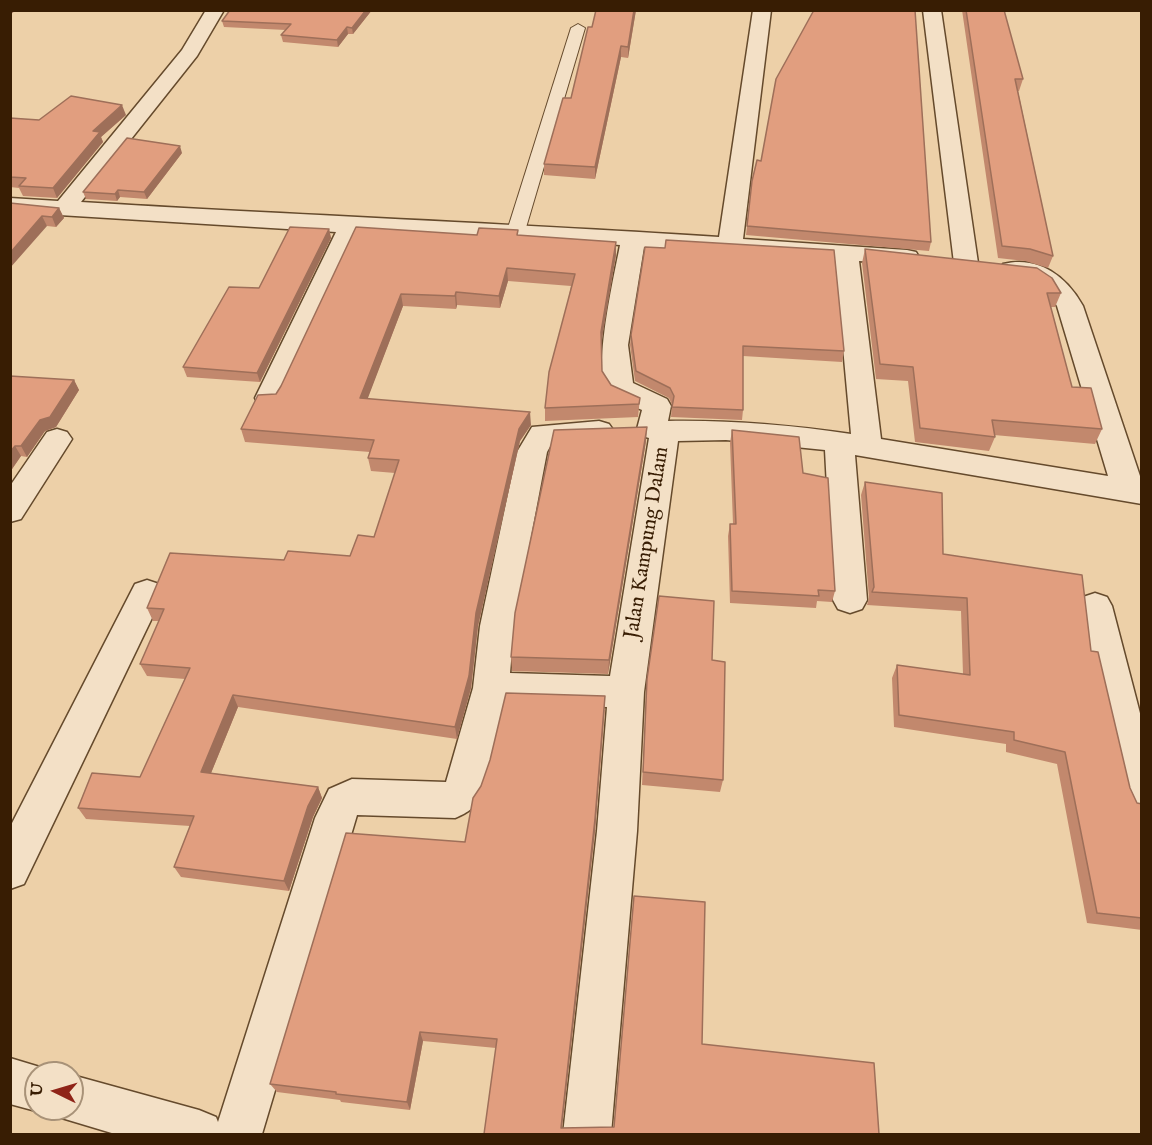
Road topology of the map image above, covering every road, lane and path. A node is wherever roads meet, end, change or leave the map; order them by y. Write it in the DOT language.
graph roads {
  1 [pos="215,10"];
  2 [pos="762,10"];
  3 [pos="932,10"];
  4 [pos="578,28"];
  5 [pos="10,205"];
  6 [pos="65,207"];
  7 [pos="351,226"];
  8 [pos="516,231"];
  9 [pos="633,239"];
  10 [pos="730,243"];
  11 [pos="846,252"];
  12 [pos="948,261"];
  13 [pos="269,398"];
  14 [pos="659,430"];
  15 [pos="57,440"];
  16 [pos="853,445"];
  17 [pos="1134,491"];
  18 [pos="10,511"];
  19 [pos="147,593"];
  20 [pos="850,600"];
  21 [pos="1095,606"];
  22 [pos="491,688"];
  23 [pos="626,692"];
  24 [pos="1142,800"];
  25 [pos="10,870"];
  26 [pos="84,1102"];
  27 [pos="199,1134"];
  28 [pos="238,1134"];
  29 [pos="587,1134"];
  1 -- 6 [label="street"];
  2 -- 10 [label="street"];
  3 -- 12 [label="street"];
  4 -- 8 [label="lane"];
  5 -- 6 [label="street"];
  6 -- 7 [label="street"];
  7 -- 8 [label="street"];
  7 -- 13 [label="street"];
  8 -- 9 [label="street"];
  9 -- 10 [label="street"];
  9 -- 14 [label="street"];
  10 -- 11 [label="street"];
  11 -- 12 [label="street"];
  11 -- 16 [label="street"];
  12 -- 17 [label="street"];
  14 -- 16 [label="street, Jalan Kampung Dalam"];
  14 -- 22 [label="street"];
  14 -- 23 [label="street, Jalan Kampung Dalam"];
  15 -- 18 [label="street"];
  16 -- 17 [label="street, Jalan Kampung Dalam"];
  16 -- 20 [label="street"];
  19 -- 25 [label="street"];
  21 -- 24 [label="street"];
  22 -- 23 [label="street"];
  22 -- 28 [label="street"];
  23 -- 29 [label="street, Jalan Kampung Dalam"];
  26 -- 27 [label="street"];
}
